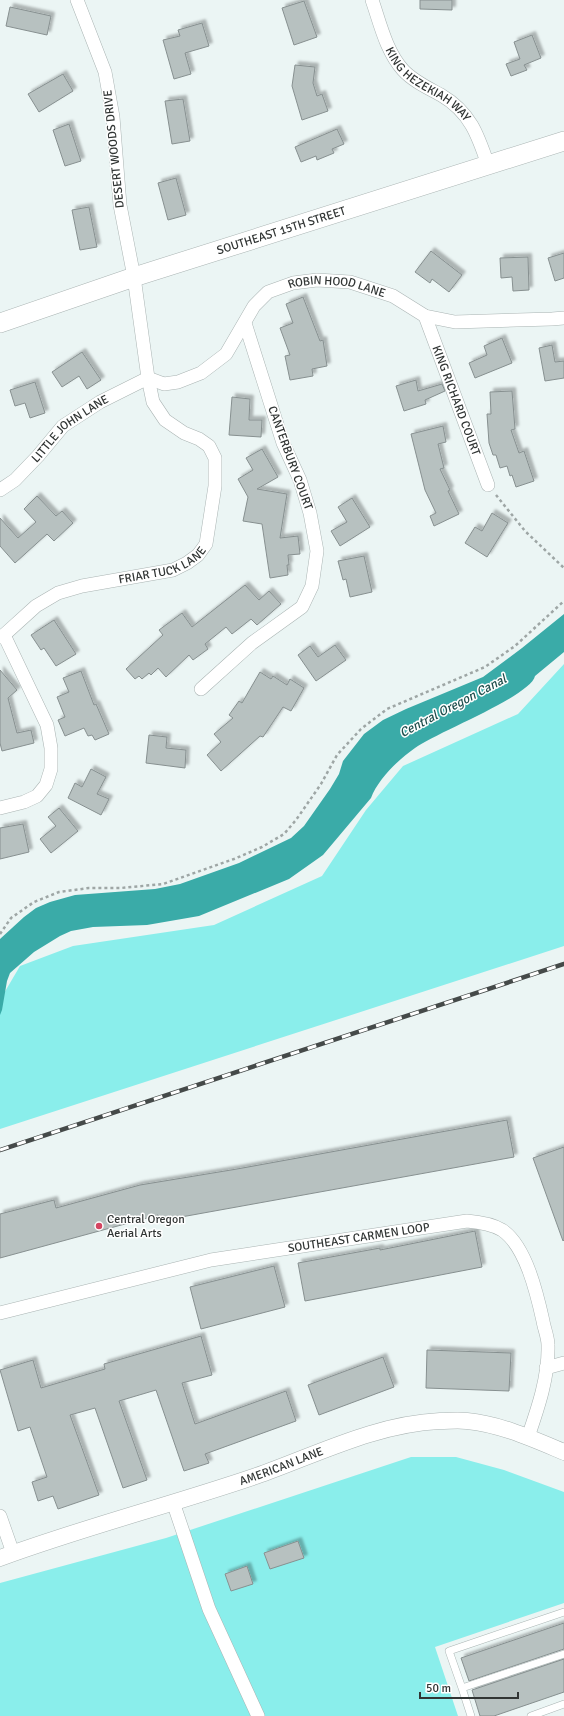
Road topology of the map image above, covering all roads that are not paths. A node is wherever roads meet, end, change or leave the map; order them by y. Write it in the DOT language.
graph roads {
  1 [pos="77,0"];
  2 [pos="372,0"];
  3 [pos="564,140"];
  4 [pos="488,165"];
  5 [pos="134,278"];
  6 [pos="425,316"];
  7 [pos="564,318"];
  8 [pos="0,323"];
  9 [pos="245,323"];
  10 [pos="148,378"];
  11 [pos="488,485"];
  12 [pos="0,490"];
  13 [pos="2,636"];
  14 [pos="201,689"];
  15 [pos="0,808"];
  16 [pos="0,1313"];
  17 [pos="564,1363"];
  18 [pos="546,1368"];
  19 [pos="528,1437"];
  20 [pos="564,1452"];
  21 [pos="173,1502"];
  22 [pos="0,1516"];
  23 [pos="7,1556"];
  24 [pos="564,1612"];
  25 [pos="564,1654"];
  26 [pos="462,1688"];
  27 [pos="564,1704"];
  28 [pos="258,1716"];
  29 [pos="471,1716"];
  30 [pos="531,1716"];
  1 -- 5 [label="street, DESERT WOODS DRIVE"];
  2 -- 4 [label="street, KING HEZEKIAH WAY"];
  3 -- 4 [label="main road, SOUTHEAST 15TH STREET"];
  4 -- 5 [label="main road, SOUTHEAST 15TH STREET"];
  5 -- 8 [label="main road, SOUTHEAST 15TH STREET"];
  5 -- 10 [label="street, FRIAR TUCK LANE"];
  6 -- 7 [label="street, ROBIN HOOD LANE"];
  6 -- 9 [label="street, ROBIN HOOD LANE"];
  6 -- 11 [label="street, KING RICHARD COURT"];
  9 -- 10 [label="street, ROBIN HOOD LANE"];
  9 -- 14 [label="street, CANTERBURY COURT"];
  10 -- 12 [label="street, LITTLE JOHN LANE"];
  10 -- 13 [label="street, FRIAR TUCK LANE"];
  13 -- 15 [label="street"];
  16 -- 18 [label="street, SOUTHEAST CARMEN LOOP"];
  17 -- 18 [label="street"];
  18 -- 19 [label="street, SOUTHEAST CARMEN LOOP"];
  19 -- 20 [label="street, AMERICAN LANE"];
  19 -- 21 [label="street, AMERICAN LANE"];
  21 -- 23 [label="street, AMERICAN LANE"];
  21 -- 28 [label="street"];
  22 -- 23 [label="street"];
  24 -- 26 [label="lane"];
  25 -- 26 [label="lane"];
  26 -- 29 [label="lane"];
  27 -- 30 [label="lane"];
}
